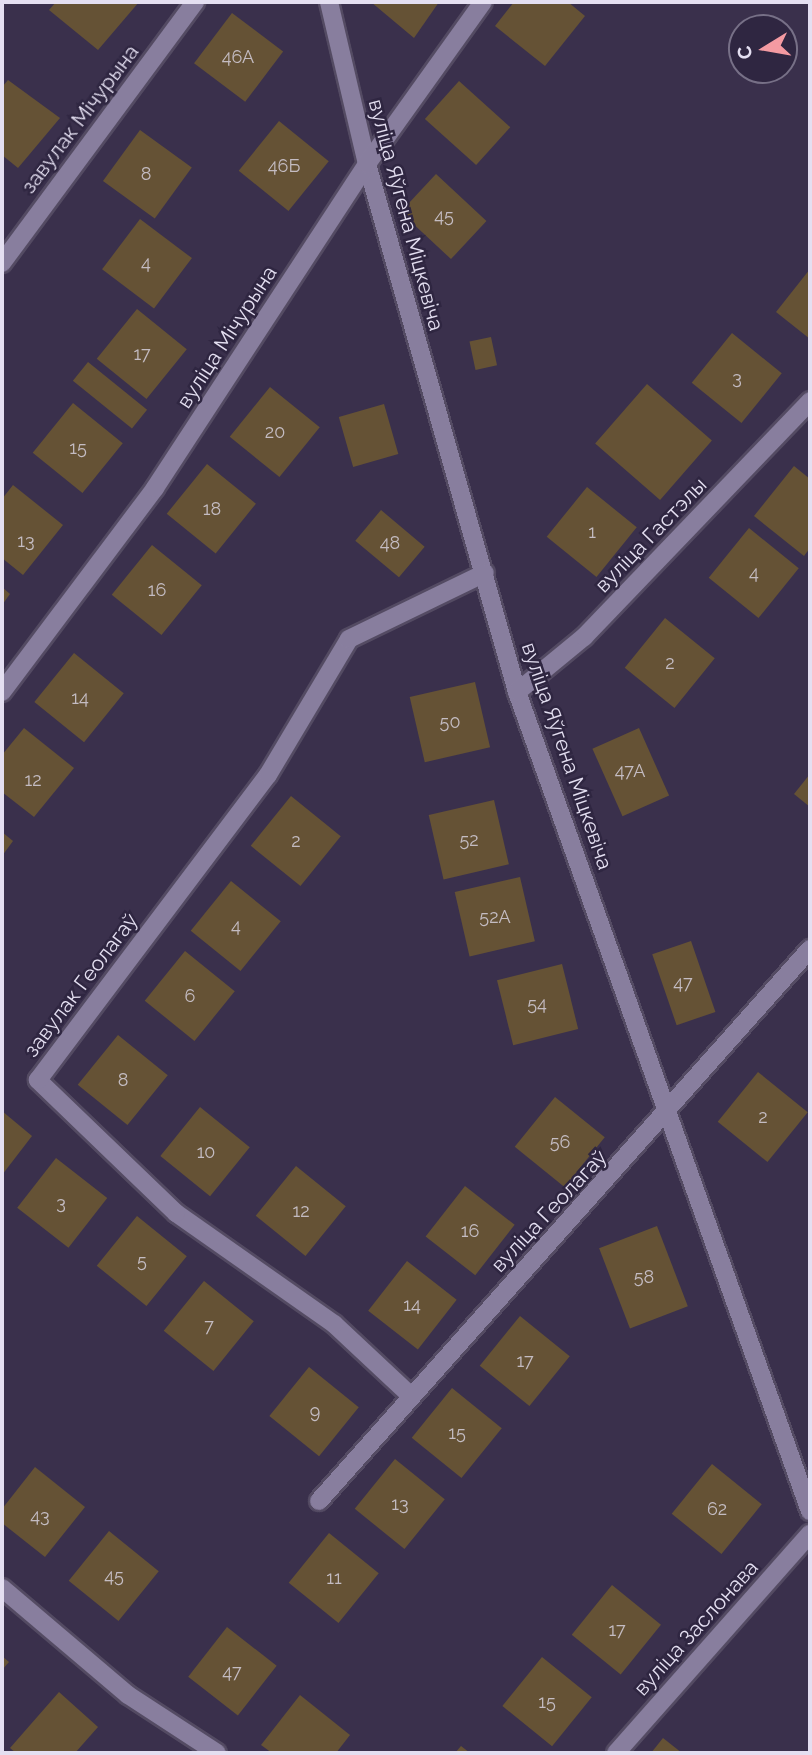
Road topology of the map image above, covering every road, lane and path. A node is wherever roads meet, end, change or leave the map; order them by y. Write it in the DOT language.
graph roads {
  1 [pos="195,2"];
  2 [pos="329,2"];
  3 [pos="483,2"];
  4 [pos="367,164"];
  5 [pos="2,263"];
  6 [pos="810,401"];
  7 [pos="485,573"];
  8 [pos="2,692"];
  9 [pos="517,692"];
  10 [pos="810,949"];
  11 [pos="669,1114"];
  12 [pos="411,1395"];
  13 [pos="319,1501"];
  14 [pos="810,1511"];
  15 [pos="810,1534"];
  16 [pos="2,1588"];
  17 [pos="217,1753"];
  18 [pos="616,1753"];
  1 -- 5 [label="street, завулак Мічурына"];
  2 -- 4 [label="street, вуліца Яўгена Міцкевіча"];
  3 -- 4 [label="street, вуліца Мічурына"];
  4 -- 7 [label="street, вуліца Яўгена Міцкевіча"];
  4 -- 8 [label="street, вуліца Мічурына"];
  6 -- 9 [label="street, вуліца Гастэлы"];
  7 -- 9 [label="street, вуліца Яўгена Міцкевіча"];
  7 -- 12 [label="street, завулак Геолагаў"];
  9 -- 11 [label="street, вуліца Яўгена Міцкевіча"];
  10 -- 11 [label="street, вуліца Геолагаў"];
  11 -- 12 [label="street, вуліца Геолагаў"];
  11 -- 14 [label="street, вуліца Яўгена Міцкевіча"];
  12 -- 13 [label="street, вуліца Геолагаў"];
  15 -- 18 [label="street, вуліца Заслонава"];
  16 -- 17 [label="street"];
}
